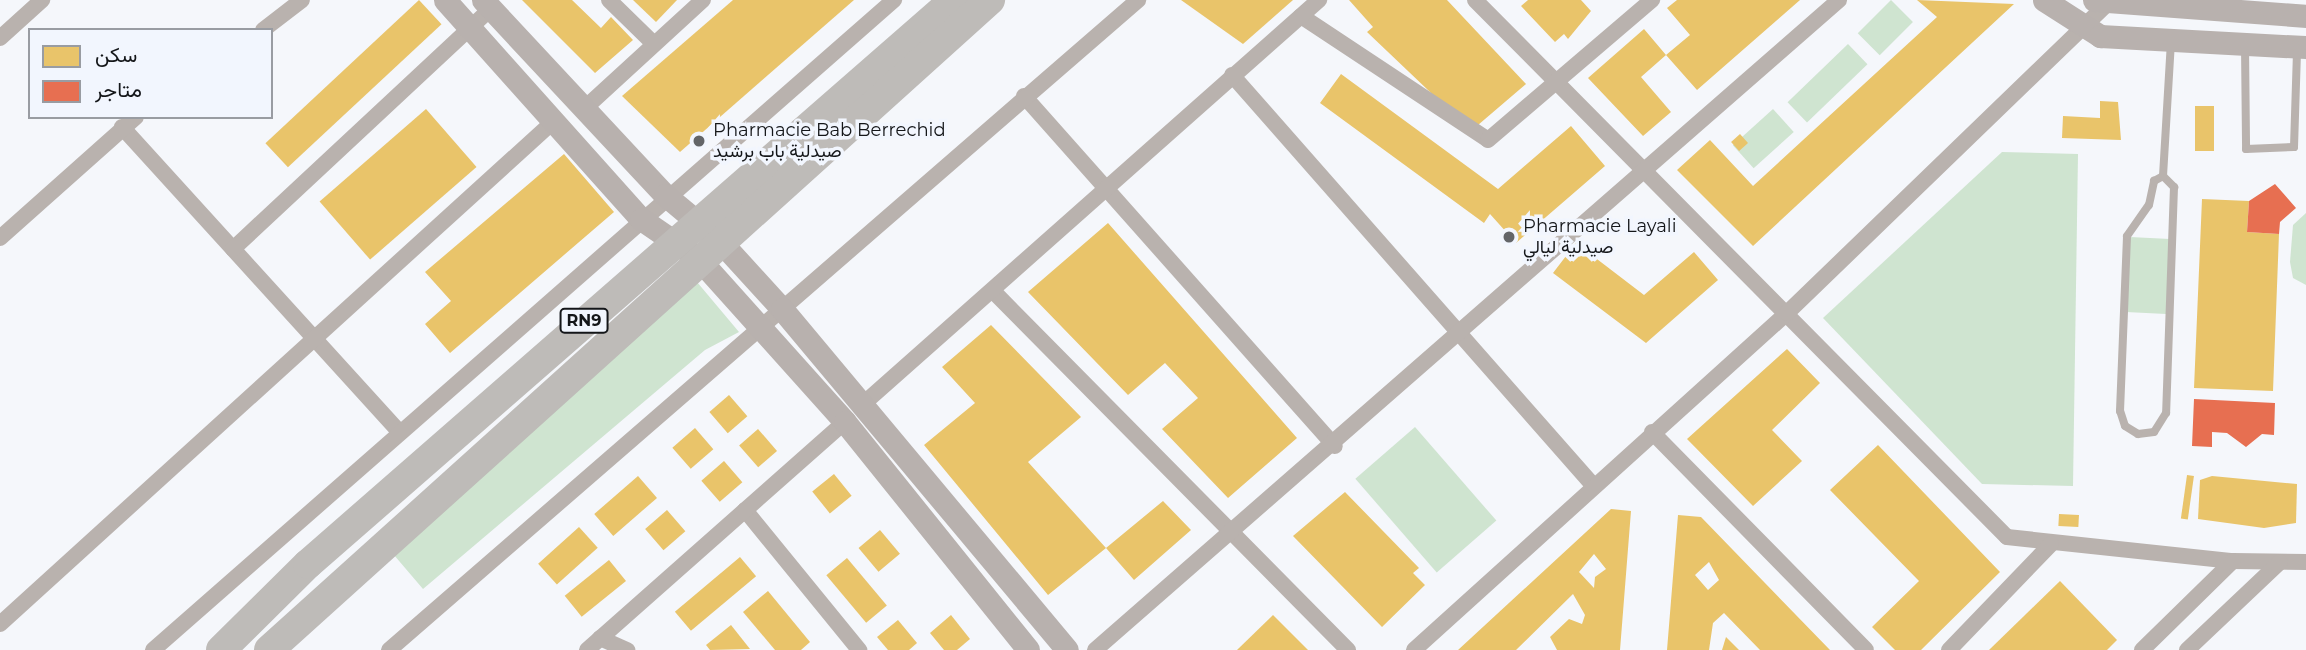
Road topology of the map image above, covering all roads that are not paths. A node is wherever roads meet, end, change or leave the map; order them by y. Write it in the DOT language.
graph roads {
  1 [pos="42,0"];
  2 [pos="302,0"];
  3 [pos="445,0"];
  4 [pos="609,0"];
  5 [pos="703,0"];
  6 [pos="894,0"];
  7 [pos="954,0"];
  8 [pos="990,0"];
  9 [pos="1139,0"];
  10 [pos="1319,0"];
  11 [pos="1652,0"];
  12 [pos="1839,0"];
  13 [pos="2044,0"];
  14 [pos="1481,2"];
  15 [pos="2100,2"];
  16 [pos="487,4"];
  17 [pos="2246,15"];
  18 [pos="1301,16"];
  19 [pos="2306,16"];
  20 [pos="471,27"];
  21 [pos="266,28"];
  22 [pos="2086,30"];
  23 [pos="0,38"];
  24 [pos="2171,43"];
  25 [pos="654,44"];
  26 [pos="2245,46"];
  27 [pos="2302,46"];
  28 [pos="1232,75"];
  29 [pos="1556,83"];
  30 [pos="1024,96"];
  31 [pos="585,108"];
  32 [pos="133,119"];
  33 [pos="554,121"];
  34 [pos="121,127"];
  35 [pos="1642,169"];
  36 [pos="2163,176"];
  37 [pos="1106,186"];
  38 [pos="665,195"];
  39 [pos="641,219"];
  40 [pos="0,238"];
  41 [pos="697,239"];
  42 [pos="233,249"];
  43 [pos="993,290"];
  44 [pos="782,309"];
  45 [pos="1787,313"];
  46 [pos="758,330"];
  47 [pos="1457,331"];
  48 [pos="314,339"];
  49 [pos="862,405"];
  50 [pos="845,422"];
  51 [pos="397,429"];
  52 [pos="1652,432"];
  53 [pos="1335,446"];
  54 [pos="1592,484"];
  55 [pos="745,510"];
  56 [pos="1235,533"];
  57 [pos="2051,544"];
  58 [pos="2233,561"];
  59 [pos="2280,562"];
  60 [pos="2306,562"];
  61 [pos="0,624"];
  62 [pos="600,638"];
  63 [pos="153,650"];
  64 [pos="221,650"];
  65 [pos="269,650"];
  66 [pos="389,650"];
  67 [pos="587,650"];
  68 [pos="627,650"];
  69 [pos="859,650"];
  70 [pos="1028,650"];
  71 [pos="1067,650"];
  72 [pos="1095,650"];
  73 [pos="1348,650"];
  74 [pos="1414,650"];
  75 [pos="1866,650"];
  76 [pos="1949,650"];
  77 [pos="2142,650"];
  78 [pos="2187,650"];
  1 -- 23 [label="street"];
  2 -- 21 [label="street"];
  3 -- 20 [label="main road"];
  4 -- 25 [label="street"];
  5 -- 25 [label="street"];
  6 -- 38 [label="street"];
  7 -- 41 [label="highway, RN9"];
  8 -- 41 [label="highway, RN9"];
  9 -- 30 [label="street"];
  10 -- 18 [label="street"];
  11 -- 29 [label="street"];
  12 -- 35 [label="street"];
  13 -- 22 [label="main road"];
  14 -- 29 [label="street"];
  15 -- 17 [label="main road"];
  15 -- 22 [label="street"];
  16 -- 20 [label="street"];
  16 -- 31 [label="main road"];
  17 -- 19 [label="main road"];
  17 -- 26 [label="main road"];
  18 -- 28 [label="street"];
  18 -- 29 [label="street"];
  20 -- 33 [label="main road"];
  20 -- 42 [label="street"];
  22 -- 24 [label="main road"];
  22 -- 45 [label="street"];
  24 -- 26 [label="main road"];
  24 -- 36 [label="lane"];
  25 -- 31 [label="street"];
  26 -- 27 [label="main road"];
  26 -- 27 [label="lane"];
  28 -- 37 [label="street"];
  28 -- 47 [label="street"];
  29 -- 35 [label="street"];
  30 -- 37 [label="street"];
  30 -- 44 [label="street"];
  31 -- 38 [label="main road"];
  32 -- 34 [label="street"];
  33 -- 39 [label="main road"];
  33 -- 48 [label="street"];
  34 -- 40 [label="street"];
  34 -- 42 [label="street"];
  35 -- 45 [label="street"];
  35 -- 47 [label="street"];
  36 -- 36 [label="lane"];
  37 -- 43 [label="street"];
  37 -- 53 [label="street"];
  38 -- 39 [label="street"];
  38 -- 41 [label="main road"];
  39 -- 41 [label="main road"];
  39 -- 51 [label="street"];
  41 -- 44 [label="main road"];
  41 -- 46 [label="main road"];
  41 -- 64 [label="highway, RN9"];
  41 -- 65 [label="highway, RN9"];
  42 -- 48 [label="street"];
  43 -- 49 [label="street"];
  43 -- 56 [label="street"];
  44 -- 46 [label="street"];
  44 -- 49 [label="main road"];
  45 -- 52 [label="street"];
  45 -- 57 [label="street"];
  46 -- 50 [label="main road"];
  46 -- 66 [label="street"];
  47 -- 53 [label="street"];
  47 -- 54 [label="street"];
  48 -- 51 [label="street"];
  48 -- 61 [label="street"];
  49 -- 71 [label="main road"];
  50 -- 55 [label="street"];
  50 -- 70 [label="main road"];
  51 -- 63 [label="street"];
  52 -- 54 [label="street"];
  52 -- 75 [label="street"];
  53 -- 56 [label="street"];
  54 -- 74 [label="street"];
  55 -- 62 [label="street"];
  55 -- 69 [label="street"];
  56 -- 72 [label="street"];
  56 -- 73 [label="street"];
  57 -- 58 [label="street"];
  57 -- 76 [label="street"];
  58 -- 59 [label="street"];
  58 -- 77 [label="street"];
  59 -- 60 [label="street"];
  59 -- 78 [label="street"];
  62 -- 67 [label="street"];
  62 -- 68 [label="street"];
}
